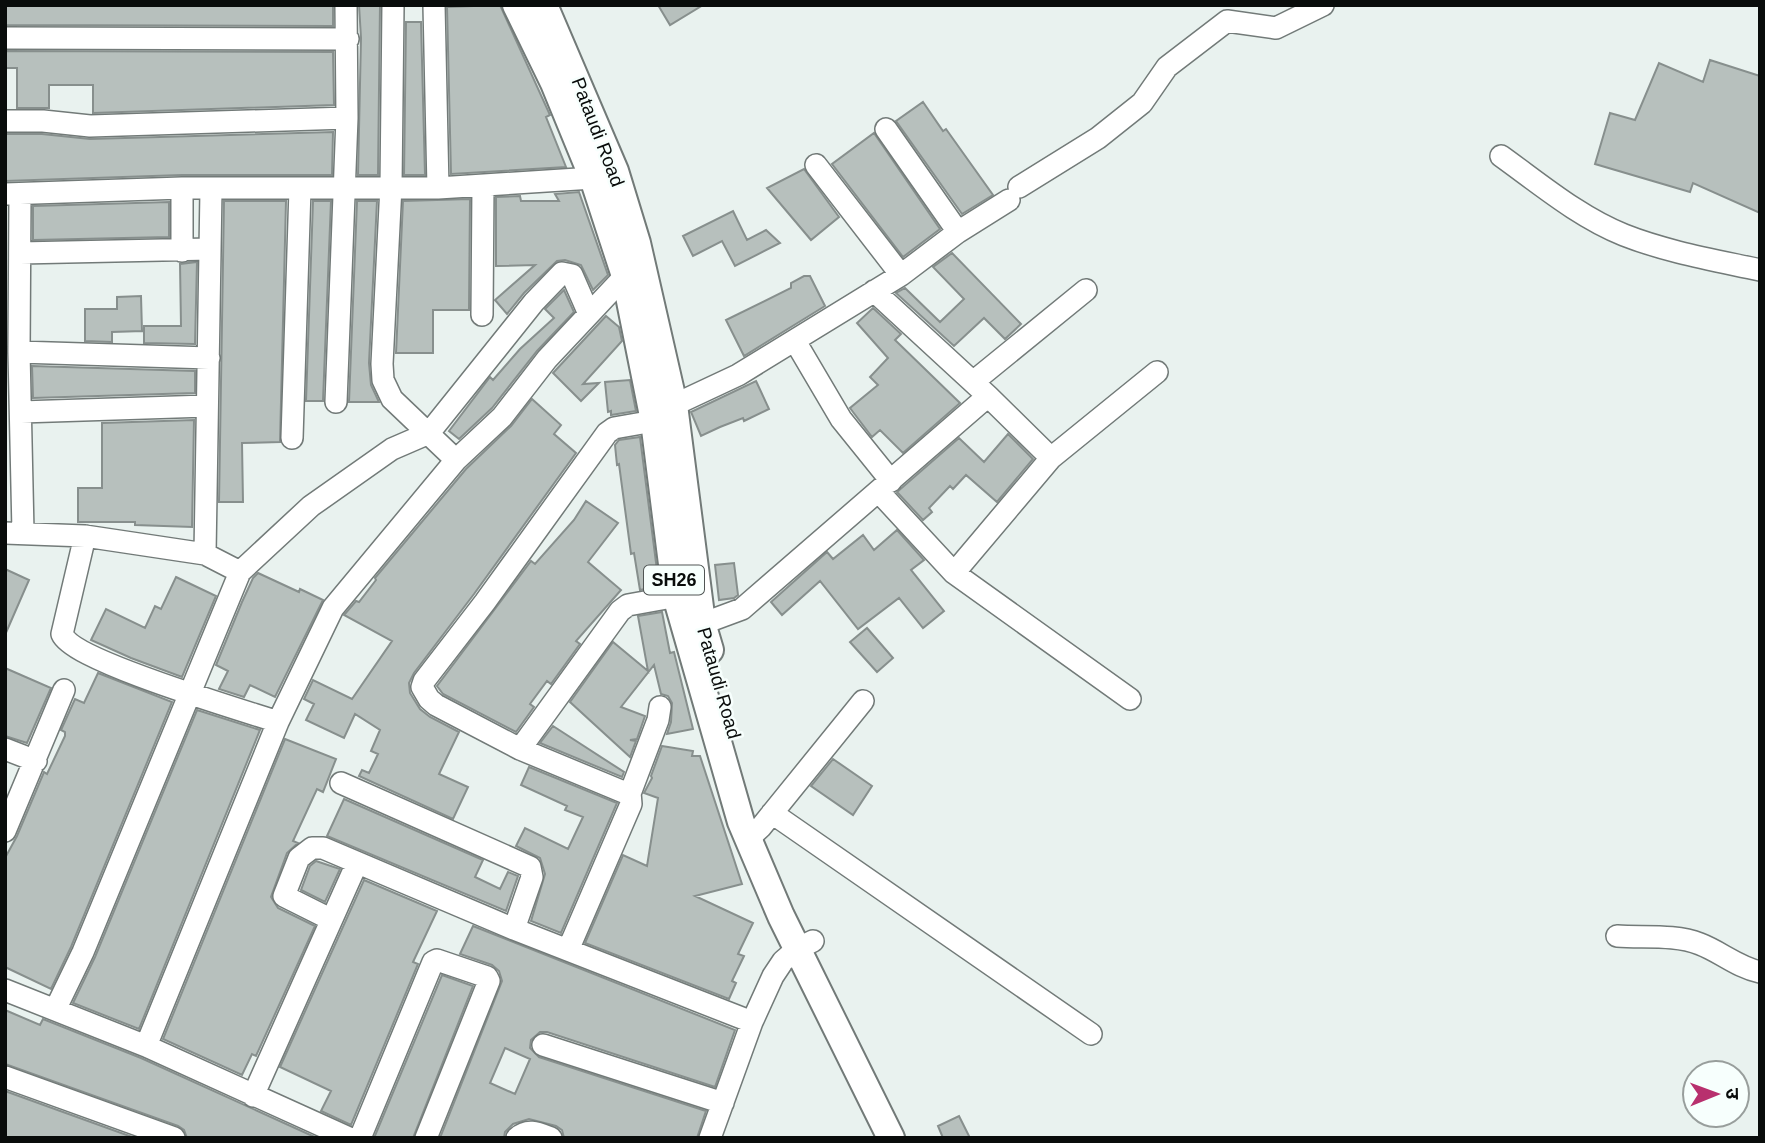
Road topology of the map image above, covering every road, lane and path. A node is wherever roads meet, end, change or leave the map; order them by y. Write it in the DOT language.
graph roads {
  1 [pos="346,5"];
  2 [pos="393,5"];
  3 [pos="434,5"];
  4 [pos="516,5"];
  5 [pos="544,5"];
  6 [pos="1323,5"];
  7 [pos="5,38"];
  8 [pos="348,39"];
  9 [pos="347,118"];
  10 [pos="5,121"];
  11 [pos="886,129"];
  12 [pos="1501,156"];
  13 [pos="816,165"];
  14 [pos="604,174"];
  15 [pos="391,186"];
  16 [pos="483,186"];
  17 [pos="343,187"];
  18 [pos="438,187"];
  19 [pos="182,188"];
  20 [pos="300,189"];
  21 [pos="211,190"];
  22 [pos="12,194"];
  23 [pos="958,232"];
  24 [pos="210,249"];
  25 [pos="182,251"];
  26 [pos="20,253"];
  27 [pos="1760,270"];
  28 [pos="901,275"];
  29 [pos="625,276"];
  30 [pos="1086,290"];
  31 [pos="873,291"];
  32 [pos="589,314"];
  33 [pos="482,315"];
  34 [pos="795,341"];
  35 [pos="19,352"];
  36 [pos="209,358"];
  37 [pos="1157,372"];
  38 [pos="980,389"];
  39 [pos="336,402"];
  40 [pos="207,406"];
  41 [pos="660,411"];
  42 [pos="21,412"];
  43 [pos="429,433"];
  44 [pos="292,438"];
  45 [pos="1051,458"];
  46 [pos="456,460"];
  47 [pos="885,487"];
  48 [pos="14,533"];
  49 [pos="85,536"];
  50 [pos="205,554"];
  51 [pos="240,572"];
  52 [pos="954,573"];
  53 [pos="687,594"];
  54 [pos="694,626"];
  55 [pos="64,690"];
  56 [pos="191,693"];
  57 [pos="1130,699"];
  58 [pos="863,701"];
  59 [pos="660,707"];
  60 [pos="278,722"];
  61 [pos="5,749"];
  62 [pos="520,749"];
  63 [pos="36,761"];
  64 [pos="341,783"];
  65 [pos="630,792"];
  66 [pos="760,826"];
  67 [pos="5,831"];
  68 [pos="357,863"];
  69 [pos="330,919"];
  70 [pos="514,929"];
  71 [pos="1617,936"];
  72 [pos="805,945"];
  73 [pos="568,950"];
  74 [pos="1760,972"];
  75 [pos="5,990"];
  76 [pos="56,1008"];
  77 [pos="752,1022"];
  78 [pos="1091,1034"];
  79 [pos="543,1045"];
  80 [pos="146,1046"];
  81 [pos="5,1077"];
  82 [pos="253,1096"];
  83 [pos="723,1103"];
  84 [pos="338,1135"];
  85 [pos="174,1138"];
  86 [pos="360,1138"];
  87 [pos="426,1138"];
  88 [pos="517,1138"];
  89 [pos="551,1138"];
  90 [pos="710,1138"];
  91 [pos="891,1138"];
  92 [pos="910,1138"];
  1 -- 8 [label="street"];
  2 -- 15 [label="street"];
  3 -- 18 [label="street"];
  4 -- 14 [label="main road, SH26"];
  5 -- 14 [label="main road, Pataudi Road / SH26"];
  6 -- 23 [label="street"];
  7 -- 8 [label="street"];
  8 -- 9 [label="street"];
  9 -- 10 [label="street"];
  9 -- 17 [label="street"];
  11 -- 23 [label="street"];
  12 -- 27 [label="street"];
  13 -- 28 [label="street"];
  14 -- 16 [label="street"];
  14 -- 29 [label="main road, SH26"];
  14 -- 41 [label="main road, Pataudi Road / SH26"];
  15 -- 17 [label="street"];
  15 -- 18 [label="street"];
  15 -- 43 [label="street"];
  16 -- 18 [label="street"];
  16 -- 33 [label="street"];
  17 -- 20 [label="street"];
  17 -- 39 [label="street"];
  19 -- 21 [label="street"];
  19 -- 22 [label="street"];
  19 -- 25 [label="street"];
  20 -- 21 [label="street"];
  20 -- 44 [label="street"];
  21 -- 24 [label="street"];
  22 -- 26 [label="street"];
  23 -- 28 [label="street"];
  24 -- 25 [label="street"];
  24 -- 36 [label="street"];
  25 -- 26 [label="street"];
  26 -- 35 [label="street"];
  28 -- 31 [label="street"];
  29 -- 32 [label="street"];
  29 -- 41 [label="main road, SH26"];
  30 -- 38 [label="street"];
  31 -- 34 [label="street"];
  31 -- 38 [label="street"];
  32 -- 43 [label="street"];
  32 -- 46 [label="street"];
  34 -- 41 [label="street"];
  34 -- 47 [label="street"];
  35 -- 36 [label="street"];
  35 -- 42 [label="street"];
  36 -- 40 [label="street"];
  37 -- 45 [label="street"];
  38 -- 45 [label="street"];
  38 -- 47 [label="street"];
  40 -- 42 [label="street"];
  40 -- 50 [label="street"];
  41 -- 53 [label="main road, SH26"];
  41 -- 62 [label="street"];
  42 -- 48 [label="street"];
  43 -- 46 [label="street"];
  43 -- 51 [label="street"];
  45 -- 52 [label="street"];
  46 -- 60 [label="street"];
  47 -- 52 [label="street"];
  47 -- 54 [label="street"];
  48 -- 49 [label="street"];
  49 -- 50 [label="street"];
  49 -- 56 [label="street"];
  50 -- 51 [label="street"];
  51 -- 56 [label="street"];
  52 -- 57 [label="street"];
  53 -- 54 [label="main road, SH26"];
  53 -- 62 [label="street"];
  54 -- 66 [label="main road, SH26"];
  55 -- 63 [label="street"];
  56 -- 60 [label="street"];
  56 -- 76 [label="street"];
  58 -- 66 [label="street"];
  59 -- 65 [label="street"];
  60 -- 80 [label="street"];
  61 -- 63 [label="street"];
  62 -- 65 [label="street"];
  63 -- 67 [label="street"];
  64 -- 70 [label="street"];
  65 -- 73 [label="street"];
  66 -- 72 [label="main road, SH26"];
  66 -- 78 [label="street"];
  68 -- 69 [label="street"];
  68 -- 69 [label="street"];
  68 -- 70 [label="street"];
  69 -- 82 [label="street"];
  70 -- 73 [label="street"];
  71 -- 74 [label="street"];
  72 -- 77 [label="street"];
  72 -- 91 [label="main road, SH26"];
  72 -- 92 [label="main road, SH26"];
  73 -- 77 [label="street"];
  75 -- 76 [label="street"];
  76 -- 80 [label="street"];
  77 -- 83 [label="street"];
  79 -- 83 [label="street"];
  80 -- 82 [label="street"];
  81 -- 85 [label="street"];
  82 -- 84 [label="street"];
  83 -- 90 [label="street"];
  86 -- 87 [label="street"];
  88 -- 89 [label="street"];
}
